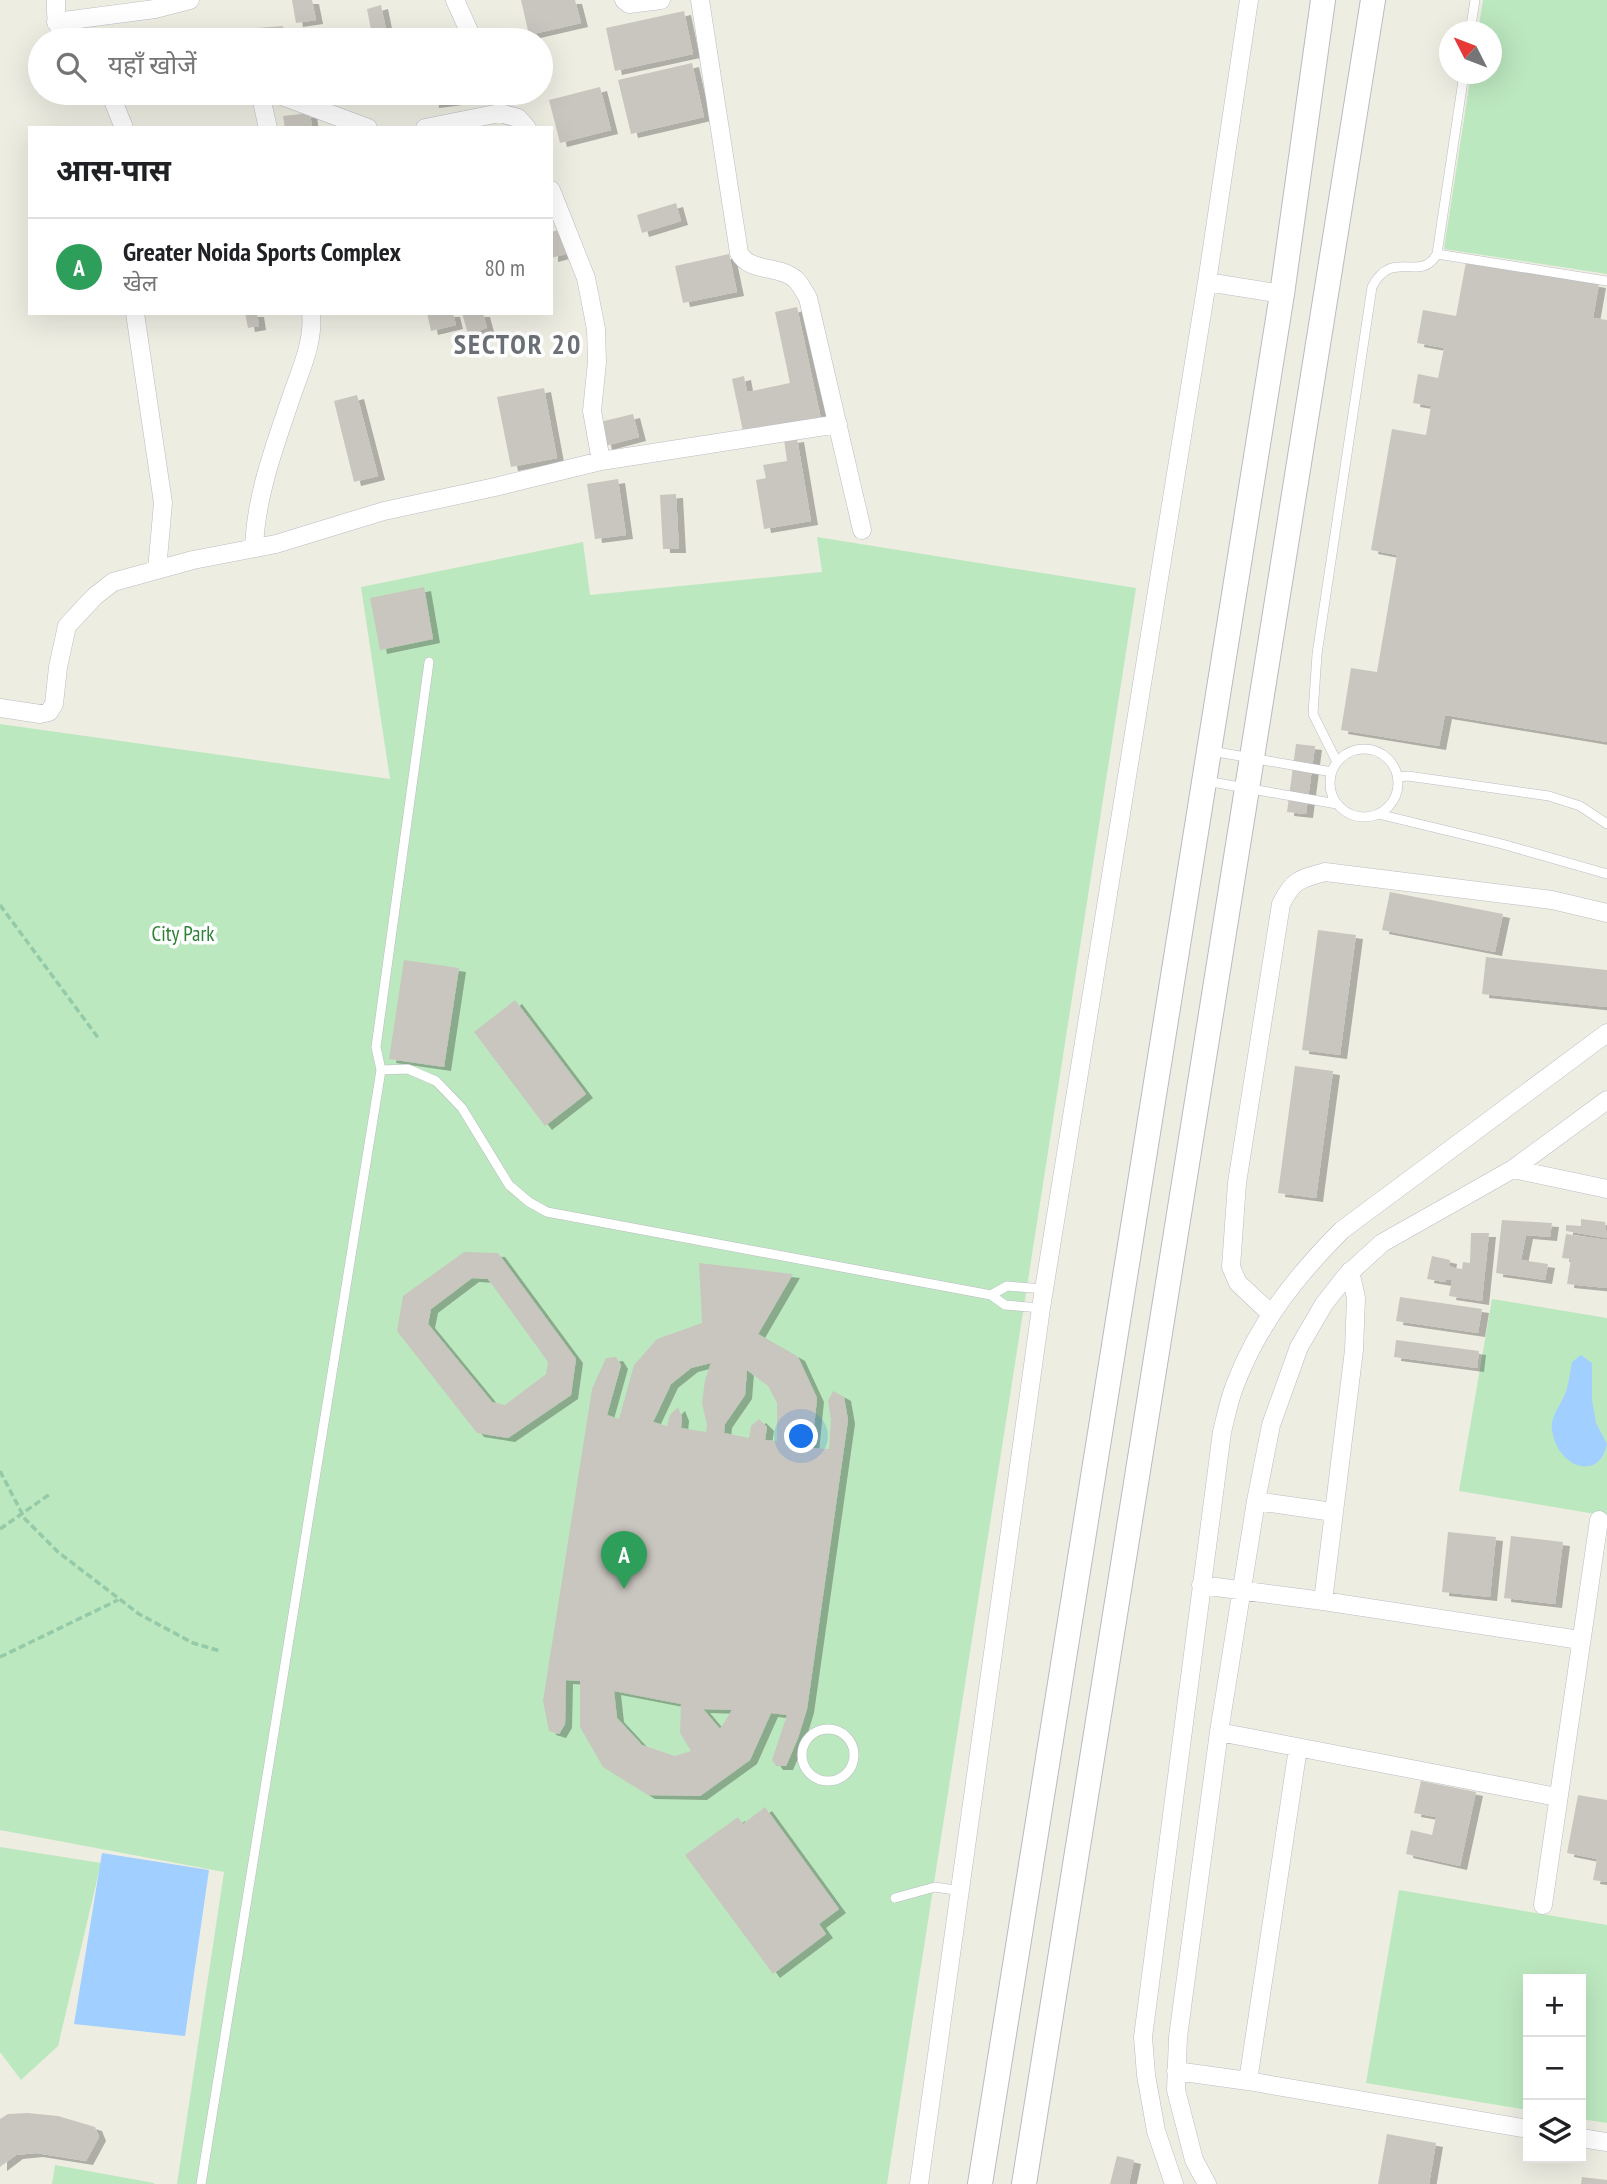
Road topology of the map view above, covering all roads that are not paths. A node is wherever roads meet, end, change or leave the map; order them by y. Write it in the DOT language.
graph roads {
  1 [pos="56,0"];
  2 [pos="190,0"];
  3 [pos="455,0"];
  4 [pos="624,0"];
  5 [pos="661,0"];
  6 [pos="700,0"];
  7 [pos="1249,0"];
  8 [pos="1322,0"];
  9 [pos="1373,0"];
  10 [pos="1475,0"];
  11 [pos="1472,21"];
  12 [pos="56,22"];
  13 [pos="58,28"];
  14 [pos="468,28"];
  15 [pos="1462,84"];
  16 [pos="115,105"];
  17 [pos="263,105"];
  18 [pos="306,105"];
  19 [pos="123,126"];
  20 [pos="268,126"];
  21 [pos="363,126"];
  22 [pos="435,126"];
  23 [pos="525,126"];
  24 [pos="553,195"];
  25 [pos="1437,254"];
  26 [pos="1607,281"];
  27 [pos="1207,282"];
  28 [pos="1282,294"];
  29 [pos="135,315"];
  30 [pos="312,315"];
  31 [pos="838,424"];
  32 [pos="601,461"];
  33 [pos="862,530"];
  34 [pos="254,548"];
  35 [pos="157,570"];
  36 [pos="429,662"];
  37 [pos="0,708"];
  38 [pos="1209,751"];
  39 [pos="1251,759"];
  40 [pos="1337,762"];
  41 [pos="1332,772"];
  42 [pos="1398,777"];
  43 [pos="1204,781"];
  44 [pos="1247,788"];
  45 [pos="1337,804"];
  46 [pos="1378,814"];
  47 [pos="1607,824"];
  48 [pos="1607,874"];
  49 [pos="1607,914"];
  50 [pos="1607,1033"];
  51 [pos="381,1070"];
  52 [pos="1607,1100"];
  53 [pos="1513,1169"];
  54 [pos="1607,1189"];
  55 [pos="1350,1271"];
  56 [pos="1044,1289"];
  57 [pos="991,1295"];
  58 [pos="1041,1308"];
  59 [pos="1271,1314"];
  60 [pos="1256,1501"];
  61 [pos="1333,1513"];
  62 [pos="1599,1520"];
  63 [pos="1201,1585"];
  64 [pos="1241,1590"];
  65 [pos="1323,1601"];
  66 [pos="1580,1640"];
  67 [pos="1219,1732"];
  68 [pos="1298,1748"];
  69 [pos="844,1777"];
  70 [pos="1557,1797"];
  71 [pos="961,1891"];
  72 [pos="895,1898"];
  73 [pos="1543,1905"];
  74 [pos="1176,2071"];
  75 [pos="1248,2081"];
  76 [pos="1523,2128"];
  77 [pos="1586,2138"];
  78 [pos="1607,2142"];
  79 [pos="201,2184"];
  80 [pos="919,2184"];
  81 [pos="980,2184"];
  82 [pos="1024,2184"];
  83 [pos="1174,2184"];
  84 [pos="1207,2184"];
  1 -- 12 [label="street"];
  2 -- 12 [label="street"];
  3 -- 14 [label="street"];
  4 -- 5 [label="street"];
  6 -- 31 [label="street"];
  7 -- 27 [label="street"];
  8 -- 28 [label="street"];
  9 -- 39 [label="street"];
  10 -- 11 [label="lane"];
  12 -- 13 [label="street"];
  15 -- 25 [label="lane"];
  16 -- 19 [label="street"];
  17 -- 20 [label="street"];
  18 -- 21 [label="street"];
  22 -- 23 [label="street"];
  24 -- 32 [label="street"];
  25 -- 26 [label="lane"];
  25 -- 40 [label="lane"];
  27 -- 28 [label="street"];
  27 -- 56 [label="street"];
  28 -- 38 [label="street"];
  29 -- 35 [label="street"];
  30 -- 34 [label="street"];
  31 -- 32 [label="street"];
  31 -- 33 [label="street"];
  32 -- 34 [label="street"];
  34 -- 35 [label="street"];
  35 -- 37 [label="street"];
  36 -- 51 [label="lane"];
  38 -- 39 [label="lane"];
  38 -- 43 [label="street"];
  39 -- 41 [label="lane"];
  39 -- 44 [label="street"];
  40 -- 41 [label="lane"];
  40 -- 42 [label="lane"];
  41 -- 45 [label="lane"];
  42 -- 46 [label="lane"];
  42 -- 47 [label="lane"];
  43 -- 44 [label="lane"];
  43 -- 81 [label="street"];
  44 -- 45 [label="lane"];
  44 -- 82 [label="street"];
  45 -- 46 [label="lane"];
  46 -- 48 [label="lane"];
  49 -- 59 [label="street"];
  50 -- 59 [label="street"];
  51 -- 57 [label="lane"];
  51 -- 79 [label="lane"];
  52 -- 53 [label="street"];
  53 -- 54 [label="street"];
  53 -- 55 [label="street"];
  55 -- 60 [label="street"];
  55 -- 61 [label="street"];
  56 -- 57 [label="lane"];
  56 -- 58 [label="street"];
  57 -- 58 [label="lane"];
  58 -- 71 [label="street"];
  59 -- 63 [label="street"];
  60 -- 61 [label="street"];
  60 -- 64 [label="street"];
  61 -- 65 [label="street"];
  62 -- 66 [label="street"];
  63 -- 64 [label="street"];
  63 -- 83 [label="street"];
  64 -- 65 [label="street"];
  64 -- 67 [label="street"];
  65 -- 66 [label="street"];
  66 -- 70 [label="street"];
  67 -- 68 [label="street"];
  67 -- 74 [label="street"];
  68 -- 70 [label="street"];
  68 -- 75 [label="street"];
  69 -- 69 [label="lane"];
  70 -- 73 [label="street"];
  71 -- 72 [label="lane"];
  71 -- 80 [label="street"];
  74 -- 75 [label="street"];
  74 -- 84 [label="street"];
  75 -- 76 [label="street"];
  77 -- 78 [label="street"];
}
